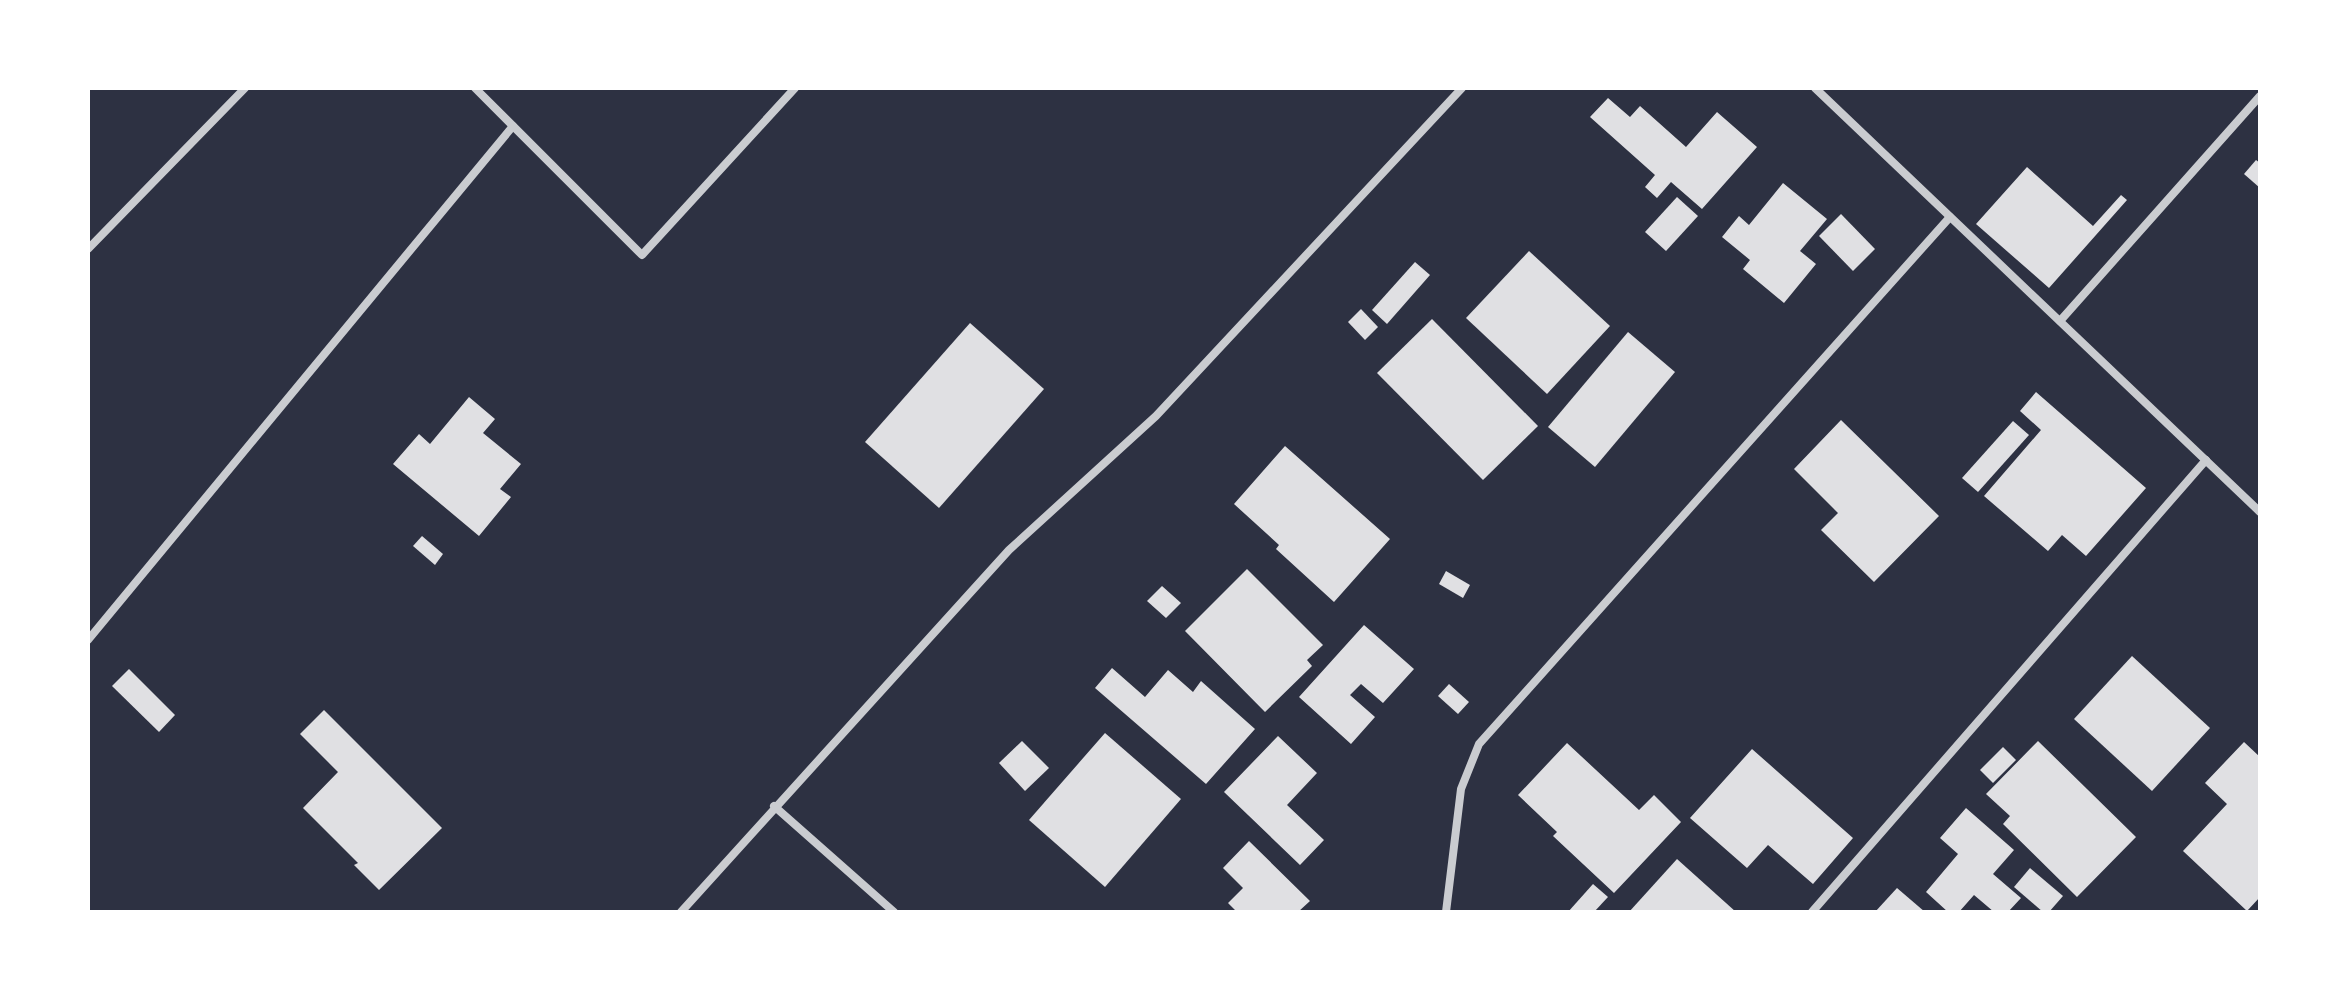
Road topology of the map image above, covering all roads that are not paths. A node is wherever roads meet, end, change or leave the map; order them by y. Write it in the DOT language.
graph roads {
  1 [pos="245,88"];
  2 [pos="475,88"];
  3 [pos="795,88"];
  4 [pos="1462,88"];
  5 [pos="1815,88"];
  6 [pos="2260,96"];
  7 [pos="513,126"];
  8 [pos="1950,217"];
  9 [pos="88,249"];
  10 [pos="2060,321"];
  11 [pos="2206,460"];
  12 [pos="2260,512"];
  13 [pos="88,640"];
  14 [pos="774,806"];
  15 [pos="681,912"];
  16 [pos="894,912"];
  17 [pos="1446,912"];
  18 [pos="1812,912"];
  1 -- 9 [label="street"];
  2 -- 7 [label="street"];
  3 -- 7 [label="street"];
  4 -- 14 [label="street"];
  5 -- 8 [label="street"];
  6 -- 10 [label="street"];
  7 -- 13 [label="street"];
  8 -- 10 [label="street"];
  8 -- 17 [label="street"];
  10 -- 11 [label="street"];
  11 -- 12 [label="street"];
  11 -- 18 [label="street"];
  14 -- 15 [label="street"];
  14 -- 16 [label="street"];
}
